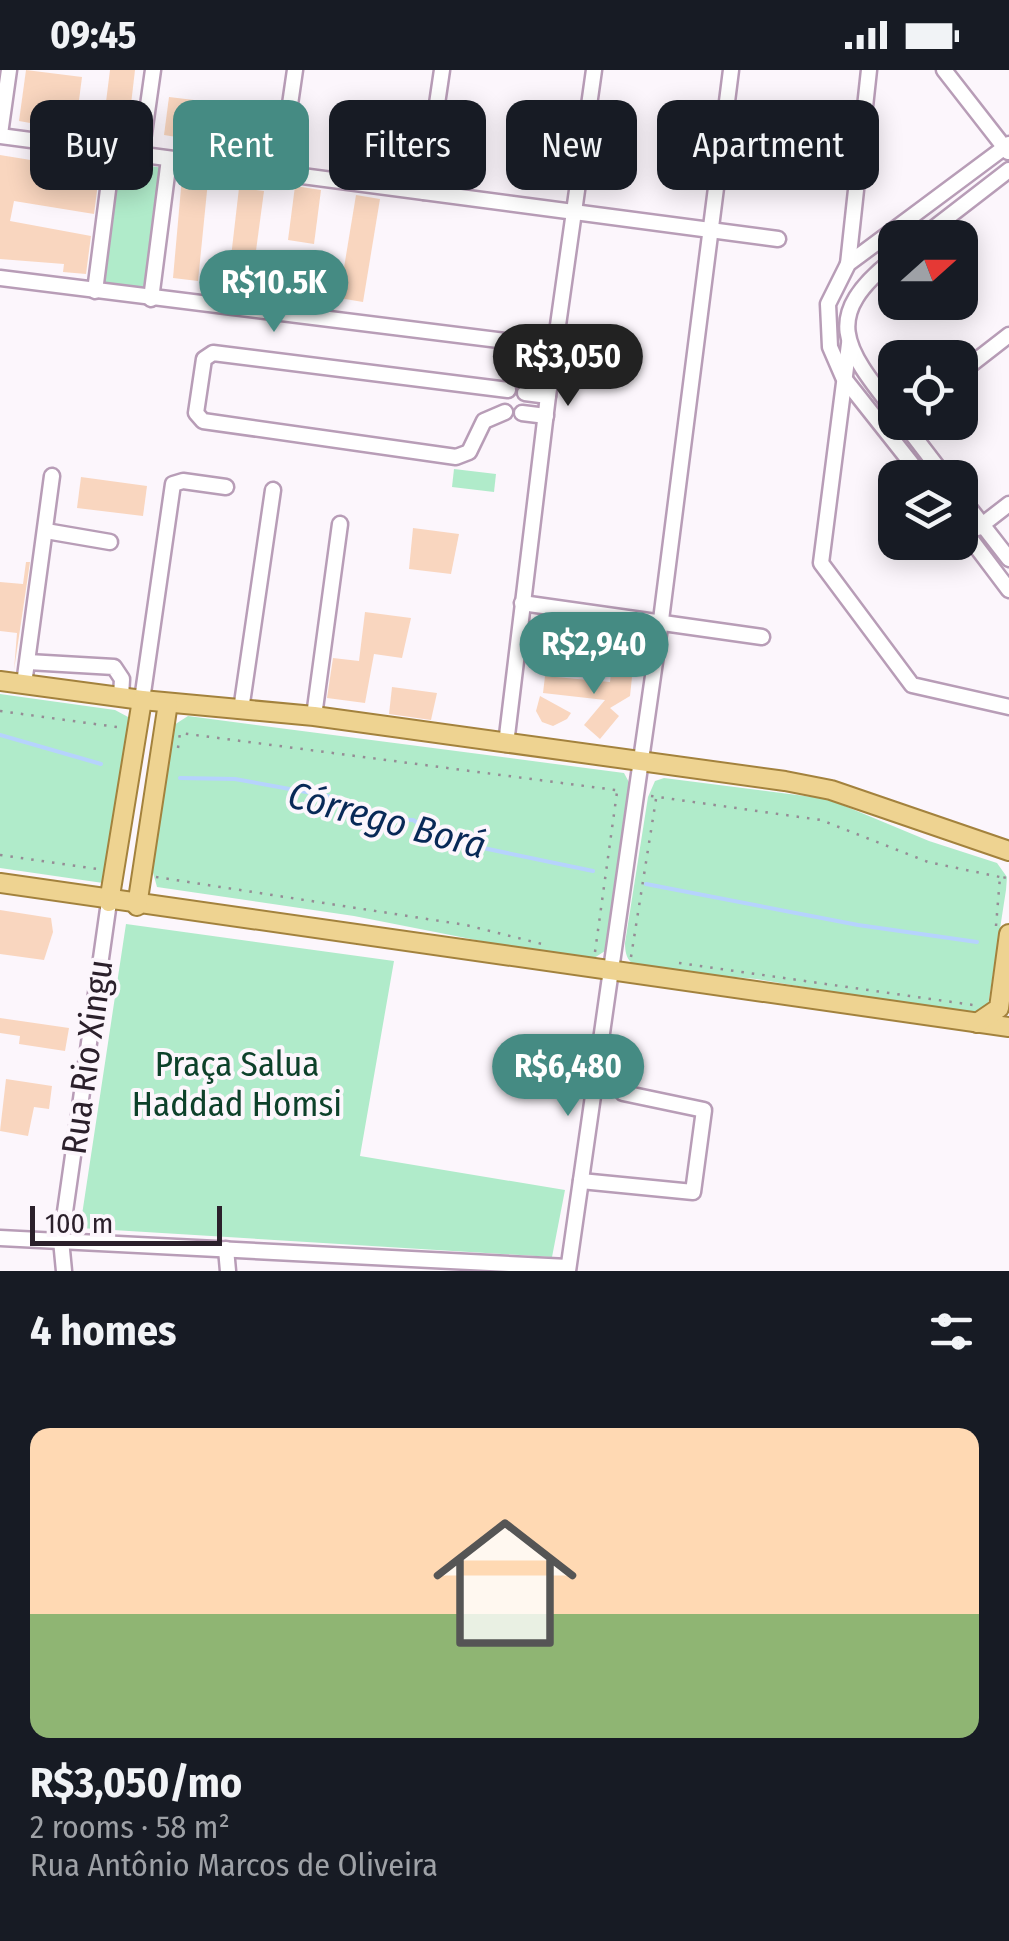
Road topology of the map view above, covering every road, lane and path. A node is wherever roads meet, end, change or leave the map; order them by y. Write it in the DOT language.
graph roads {
  1 [pos="9,70"];
  2 [pos="153,70"];
  3 [pos="295,70"];
  4 [pos="442,70"];
  5 [pos="594,70"];
  6 [pos="731,70"];
  7 [pos="870,70"];
  8 [pos="944,70"];
  9 [pos="149,100"];
  10 [pos="291,100"];
  11 [pos="0,135"];
  12 [pos="30,140"];
  13 [pos="1007,148"];
  14 [pos="153,156"];
  15 [pos="169,158"];
  16 [pos="173,159"];
  17 [pos="1009,170"];
  18 [pos="309,178"];
  19 [pos="108,190"];
  20 [pos="424,192"];
  21 [pos="575,212"];
  22 [pos="944,220"];
  23 [pos="710,230"];
  24 [pos="852,236"];
  25 [pos="778,239"];
  26 [pos="862,252"];
  27 [pos="848,264"];
  28 [pos="876,273"];
  29 [pos="0,278"];
  30 [pos="95,291"];
  31 [pos="150,298"];
  32 [pos="1009,335"];
  33 [pos="849,344"];
  34 [pos="554,347"];
  35 [pos="978,360"];
  36 [pos="843,378"];
  37 [pos="878,390"];
  38 [pos="525,392"];
  39 [pos="548,396"];
  40 [pos="500,413"];
  41 [pos="522,413"];
  42 [pos="872,413"];
  43 [pos="546,416"];
  44 [pos="878,416"];
  45 [pos="838,422"];
  46 [pos="910,440"];
  47 [pos="929,460"];
  48 [pos="52,476"];
  49 [pos="226,487"];
  50 [pos="274,490"];
  51 [pos="1009,504"];
  52 [pos="978,519"];
  53 [pos="340,524"];
  54 [pos="982,524"];
  55 [pos="978,525"];
  56 [pos="46,532"];
  57 [pos="110,542"];
  58 [pos="978,549"];
  59 [pos="1009,559"];
  60 [pos="1009,590"];
  61 [pos="522,603"];
  62 [pos="662,620"];
  63 [pos="762,637"];
  64 [pos="37,641"];
  65 [pos="31,662"];
  66 [pos="0,681"];
  67 [pos="24,684"];
  68 [pos="120,697"];
  69 [pos="142,700"];
  70 [pos="168,703"];
  71 [pos="1009,707"];
  72 [pos="241,710"];
  73 [pos="0,711"];
  74 [pos="314,716"];
  75 [pos="122,728"];
  76 [pos="506,744"];
  77 [pos="177,751"];
  78 [pos="642,762"];
  79 [pos="618,790"];
  80 [pos="637,794"];
  81 [pos="656,797"];
  82 [pos="1007,852"];
  83 [pos="0,855"];
  84 [pos="114,872"];
  85 [pos="141,875"];
  86 [pos="1000,877"];
  87 [pos="0,883"];
  88 [pos="110,902"];
  89 [pos="137,906"];
  90 [pos="1009,934"];
  91 [pos="543,944"];
  92 [pos="645,959"];
  93 [pos="670,962"];
  94 [pos="613,965"];
  95 [pos="996,1018"];
  96 [pos="623,1093"];
  97 [pos="581,1181"];
  98 [pos="0,1238"];
  99 [pos="60,1240"];
  100 [pos="226,1250"];
  101 [pos="375,1264"];
  102 [pos="568,1269"];
  103 [pos="64,1271"];
  104 [pos="228,1271"];
  1 -- 11 [label="street"];
  2 -- 9 [label="street"];
  3 -- 10 [label="street"];
  4 -- 20 [label="street"];
  5 -- 21 [label="street"];
  6 -- 23 [label="street"];
  7 -- 24 [label="street"];
  8 -- 13 [label="street"];
  11 -- 12 [label="street"];
  13 -- 26 [label="street"];
  14 -- 15 [label="street"];
  15 -- 16 [label="street"];
  15 -- 31 [label="street"];
  17 -- 22 [label="street"];
  18 -- 20 [label="street"];
  19 -- 30 [label="street"];
  20 -- 21 [label="street"];
  21 -- 23 [label="street"];
  21 -- 34 [label="street"];
  23 -- 25 [label="street"];
  23 -- 62 [label="street"];
  24 -- 26 [label="street"];
  24 -- 27 [label="street"];
  26 -- 27 [label="street"];
  26 -- 28 [label="street"];
  27 -- 36 [label="street"];
  28 -- 33 [label="street"];
  29 -- 30 [label="street"];
  30 -- 31 [label="street"];
  31 -- 34 [label="street"];
  32 -- 35 [label="street"];
  33 -- 36 [label="street"];
  33 -- 37 [label="street"];
  34 -- 39 [label="street"];
  36 -- 42 [label="street"];
  36 -- 45 [label="street"];
  38 -- 39 [label="street"];
  39 -- 43 [label="street"];
  40 -- 40 [label="street"];
  41 -- 43 [label="street"];
  42 -- 44 [label="street"];
  42 -- 45 [label="street"];
  43 -- 61 [label="street"];
  45 -- 71 [label="street"];
  46 -- 47 [label="street"];
  48 -- 56 [label="street"];
  49 -- 69 [label="street"];
  50 -- 72 [label="street"];
  51 -- 54 [label="street"];
  52 -- 54 [label="street"];
  53 -- 74 [label="street"];
  54 -- 55 [label="street"];
  54 -- 59 [label="street"];
  56 -- 57 [label="street"];
  56 -- 65 [label="street"];
  58 -- 60 [label="street"];
  61 -- 62 [label="street"];
  61 -- 76 [label="street"];
  62 -- 63 [label="street"];
  62 -- 78 [label="street"];
  64 -- 65 [label="street"];
  65 -- 67 [label="street"];
  65 -- 68 [label="street"];
  66 -- 67 [label="main road"];
  67 -- 68 [label="main road"];
  68 -- 69 [label="main road"];
  69 -- 70 [label="main road"];
  69 -- 84 [label="main road"];
  70 -- 72 [label="main road"];
  70 -- 85 [label="main road"];
  72 -- 74 [label="main road"];
  73 -- 75 [label="path"];
  74 -- 76 [label="main road"];
  76 -- 78 [label="main road"];
  77 -- 79 [label="path"];
  78 -- 80 [label="street"];
  78 -- 82 [label="main road"];
  79 -- 80 [label="path"];
  79 -- 94 [label="path"];
  80 -- 81 [label="path"];
  80 -- 94 [label="street"];
  81 -- 86 [label="path"];
  81 -- 92 [label="path"];
  83 -- 84 [label="path"];
  84 -- 88 [label="main road"];
  85 -- 89 [label="main road"];
  85 -- 91 [label="path"];
  87 -- 88 [label="main road"];
  88 -- 89 [label="main road"];
  88 -- 99 [label="street, Rua Rio Xingu"];
  89 -- 94 [label="main road"];
  90 -- 95 [label="main road"];
  93 -- 95 [label="path"];
  94 -- 95 [label="main road"];
  94 -- 97 [label="street"];
  96 -- 97 [label="street"];
  97 -- 102 [label="street"];
  98 -- 99 [label="street"];
  99 -- 100 [label="street"];
  99 -- 103 [label="street, Rua Rio Xingu"];
  100 -- 101 [label="street"];
  100 -- 104 [label="street"];
  101 -- 102 [label="street"];
}
